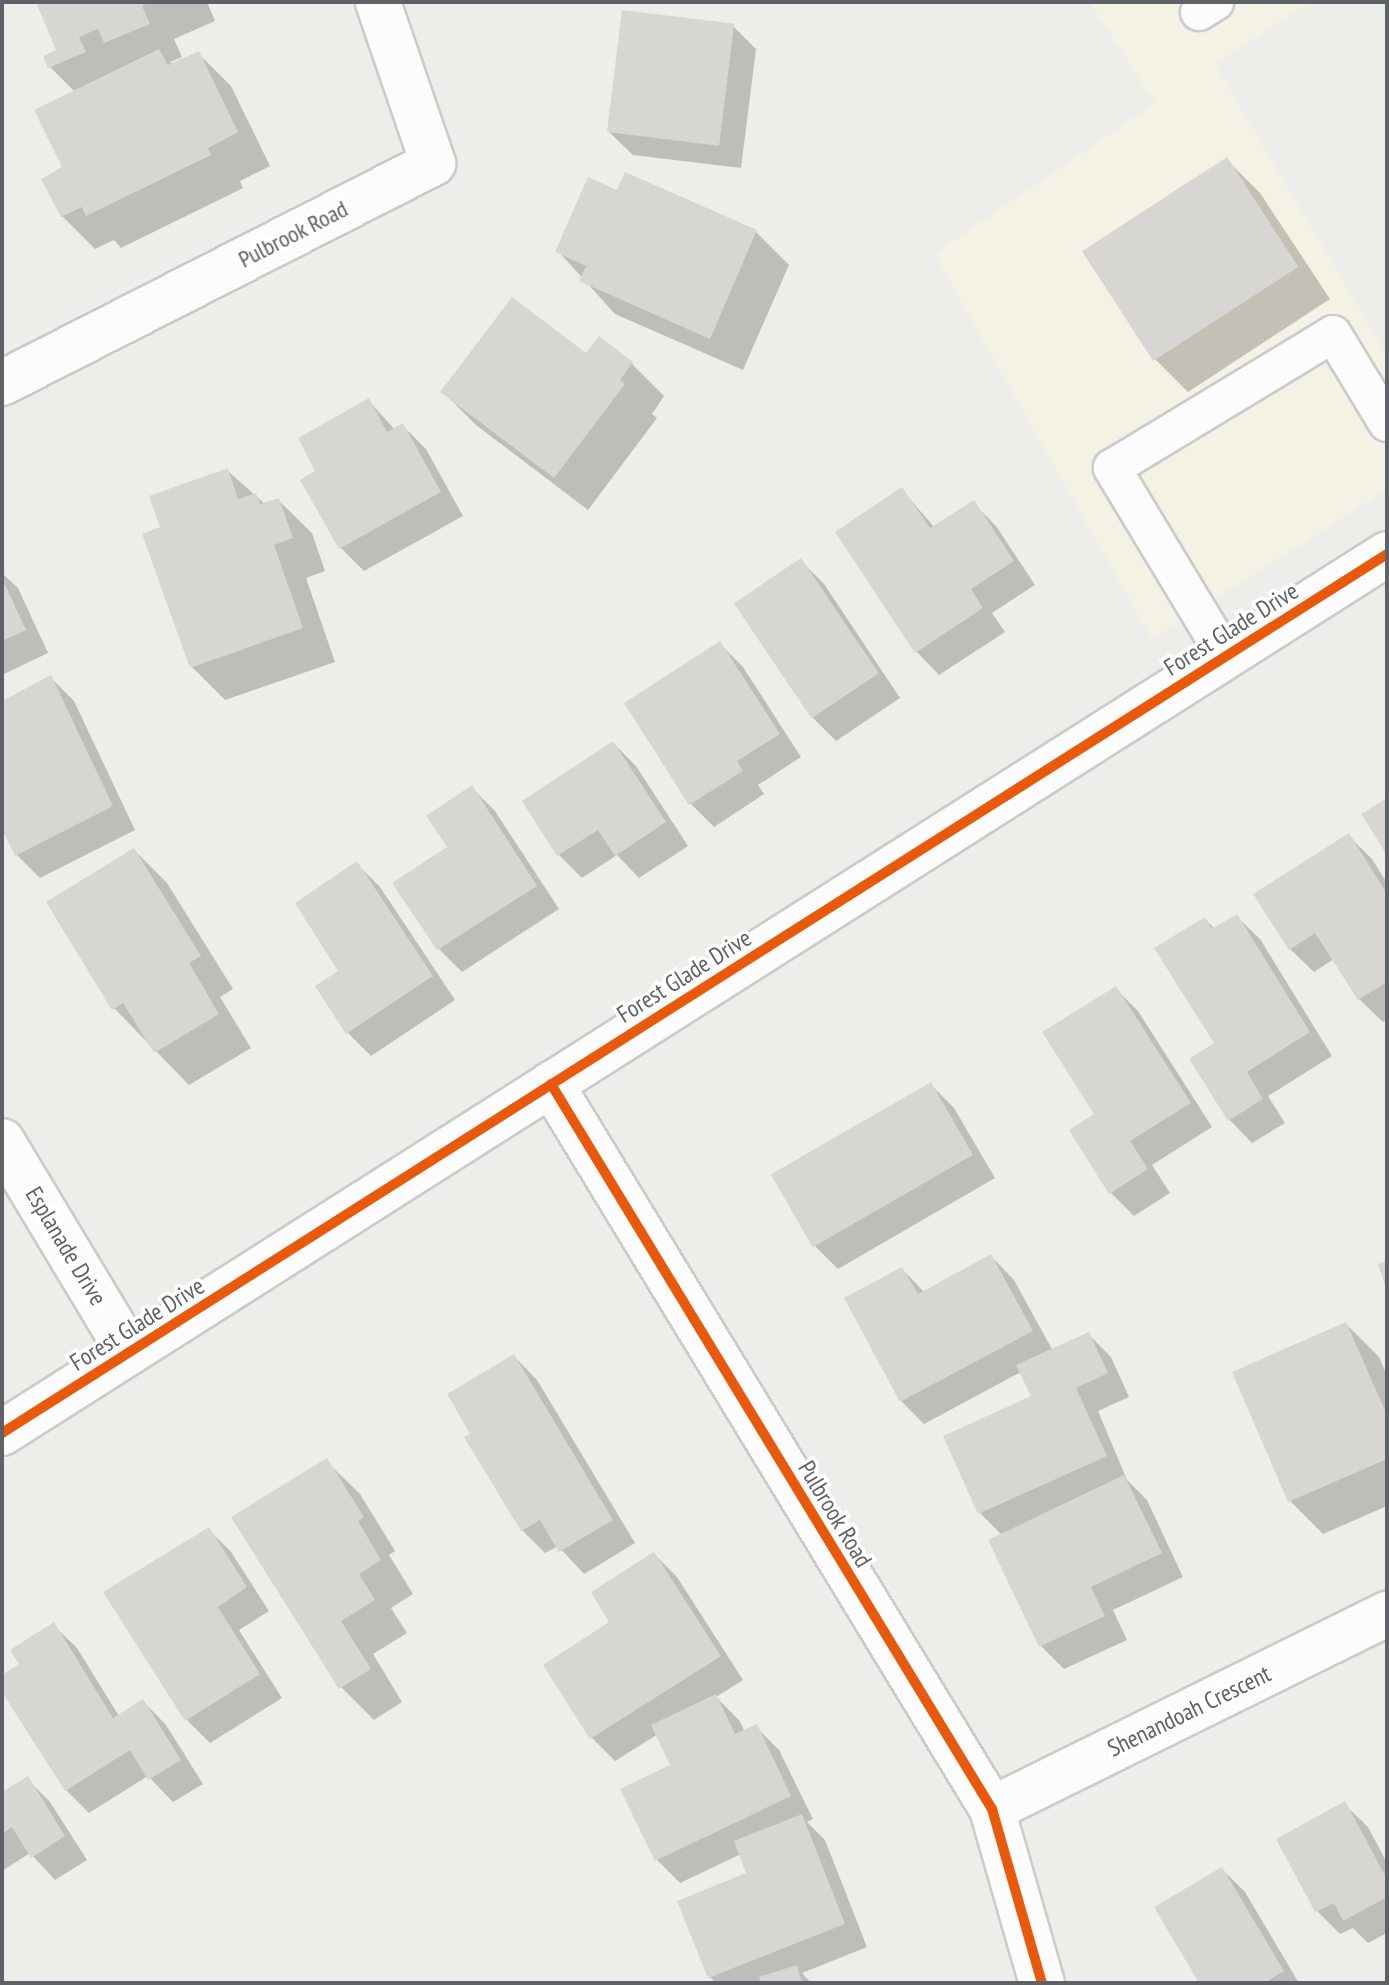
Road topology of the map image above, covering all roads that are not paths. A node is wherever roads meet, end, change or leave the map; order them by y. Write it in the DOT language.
graph roads {
  1 [pos="378,2"];
  2 [pos="2,383"];
  3 [pos="1387,423"];
  4 [pos="1387,554"];
  5 [pos="1226,657"];
  6 [pos="551,1084"];
  7 [pos="2,1141"];
  8 [pos="129,1352"];
  9 [pos="2,1433"];
  10 [pos="1387,1614"];
  11 [pos="992,1809"];
  12 [pos="1042,1983"];
  1 -- 2 [label="street, Pulbrook Road"];
  3 -- 5 [label="lane"];
  4 -- 5 [label="street, Forest Glade Drive"];
  5 -- 6 [label="street, Forest Glade Drive"];
  6 -- 8 [label="street, Forest Glade Drive"];
  6 -- 11 [label="street, Pulbrook Road"];
  7 -- 8 [label="street, Esplanade Drive"];
  8 -- 9 [label="street, Forest Glade Drive"];
  10 -- 11 [label="street, Shenandoah Crescent"];
  11 -- 12 [label="street, Pulbrook Road"];
}
